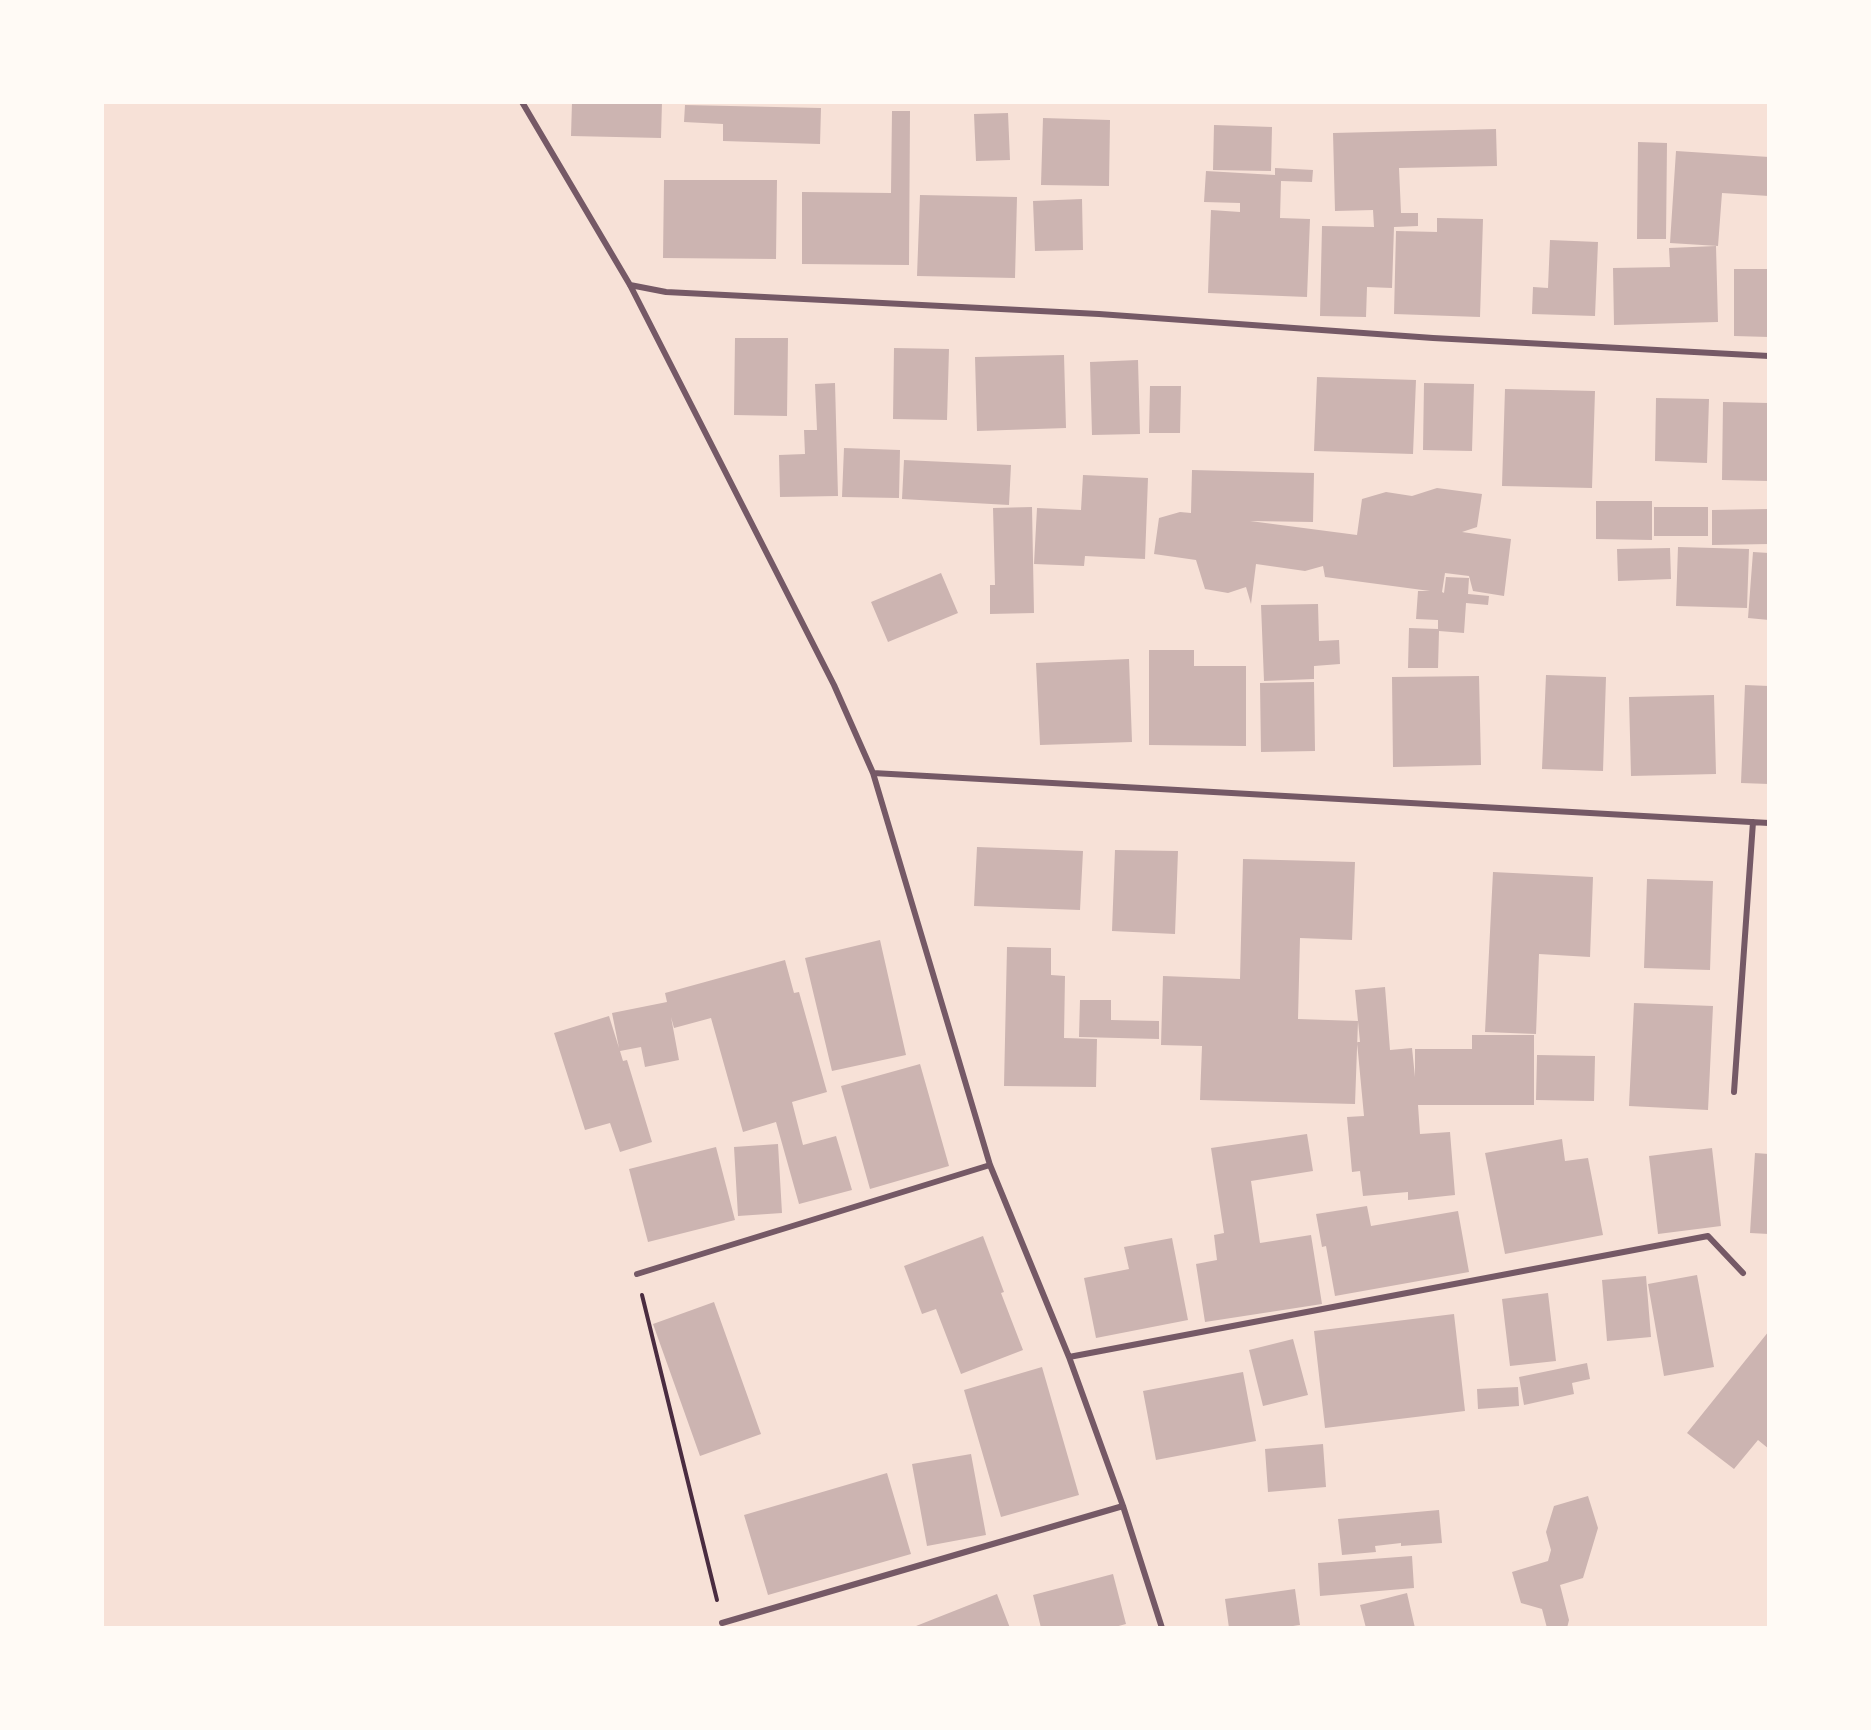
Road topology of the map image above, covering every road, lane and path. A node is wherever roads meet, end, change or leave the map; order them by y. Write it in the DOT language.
graph roads {
  1 [pos="522,102"];
  2 [pos="630,285"];
  3 [pos="1769,356"];
  4 [pos="873,772"];
  5 [pos="1753,822"];
  6 [pos="1769,823"];
  7 [pos="1734,1092"];
  8 [pos="990,1165"];
  9 [pos="1743,1273"];
  10 [pos="637,1274"];
  11 [pos="1069,1357"];
  12 [pos="1123,1506"];
  13 [pos="722,1623"];
  14 [pos="1162,1628"];
  1 -- 2 [label="street"];
  2 -- 3 [label="street"];
  2 -- 4 [label="street"];
  4 -- 5 [label="street"];
  4 -- 8 [label="street"];
  5 -- 6 [label="street"];
  5 -- 7 [label="street"];
  8 -- 10 [label="street"];
  8 -- 11 [label="street"];
  9 -- 11 [label="street"];
  10 -- 13 [label="path"];
  11 -- 12 [label="street"];
  12 -- 13 [label="street"];
  12 -- 14 [label="street"];
}
